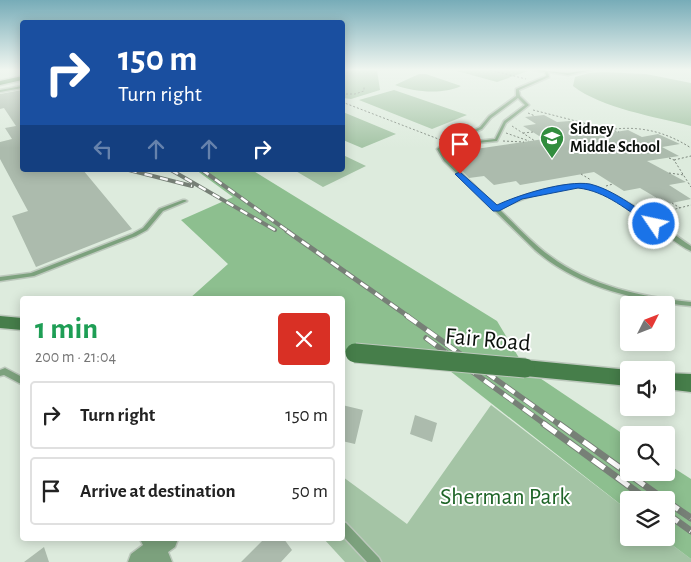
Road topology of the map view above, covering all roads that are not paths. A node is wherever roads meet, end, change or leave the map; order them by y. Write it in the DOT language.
graph roads {
  1 [pos="518,96"];
  2 [pos="448,140"];
  3 [pos="185,201"];
  4 [pos="496,209"];
  5 [pos="691,248"];
  6 [pos="0,279"];
  7 [pos="691,304"];
  8 [pos="0,322"];
  9 [pos="20,324"];
  10 [pos="349,352"];
  11 [pos="0,373"];
  12 [pos="620,377"];
  13 [pos="20,380"];
  14 [pos="675,382"];
  15 [pos="691,383"];
  16 [pos="345,530"];
  17 [pos="374,562"];
  1 -- 2 [label="lane"];
  1 -- 2 [label="lane"];
  2 -- 4 [label="lane"];
  3 -- 6 [label="lane"];
  4 -- 5 [label="lane"];
  4 -- 7 [label="lane"];
  8 -- 9 [label="main road"];
  10 -- 12 [label="main road, Fair Road, bridge"];
  11 -- 13 [label="lane"];
  14 -- 15 [label="main road"];
  16 -- 17 [label="lane"];
}
